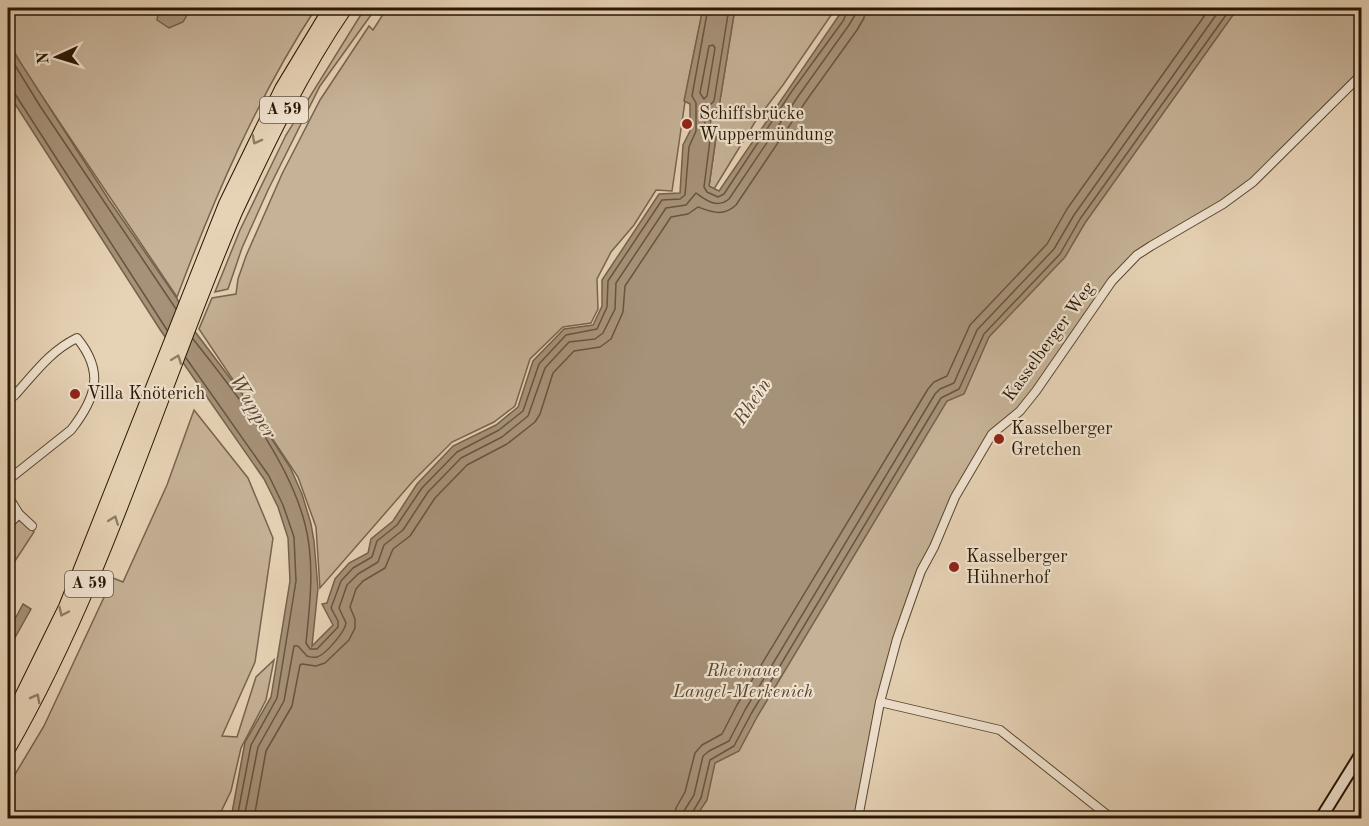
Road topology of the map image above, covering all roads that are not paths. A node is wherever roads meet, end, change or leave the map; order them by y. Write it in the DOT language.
graph roads {
  1 [pos="331,8"];
  2 [pos="345,8"];
  3 [pos="1362,74"];
  4 [pos="212,249"];
  5 [pos="8,397"];
  6 [pos="8,480"];
  7 [pos="8,496"];
  8 [pos="19,514"];
  9 [pos="8,525"];
  10 [pos="32,526"];
  11 [pos="880,702"];
  12 [pos="8,725"];
  13 [pos="8,749"];
  14 [pos="1362,752"];
  15 [pos="858,819"];
  16 [pos="1111,819"];
  17 [pos="1321,819"];
  1 -- 4 [label="highway, A 59, one-way"];
  2 -- 4 [label="highway, A 59"];
  3 -- 11 [label="street, Kasselberger Weg"];
  4 -- 12 [label="highway, A 59, one-way"];
  13 -- 4 [label="highway, A 59, one-way"];
  5 -- 6 [label="street"];
  7 -- 8 [label="street"];
  8 -- 9 [label="street"];
  8 -- 10 [label="street"];
  11 -- 15 [label="street, Kasselberger Weg"];
  11 -- 16 [label="street"];
  14 -- 17 [label="street"];
}
